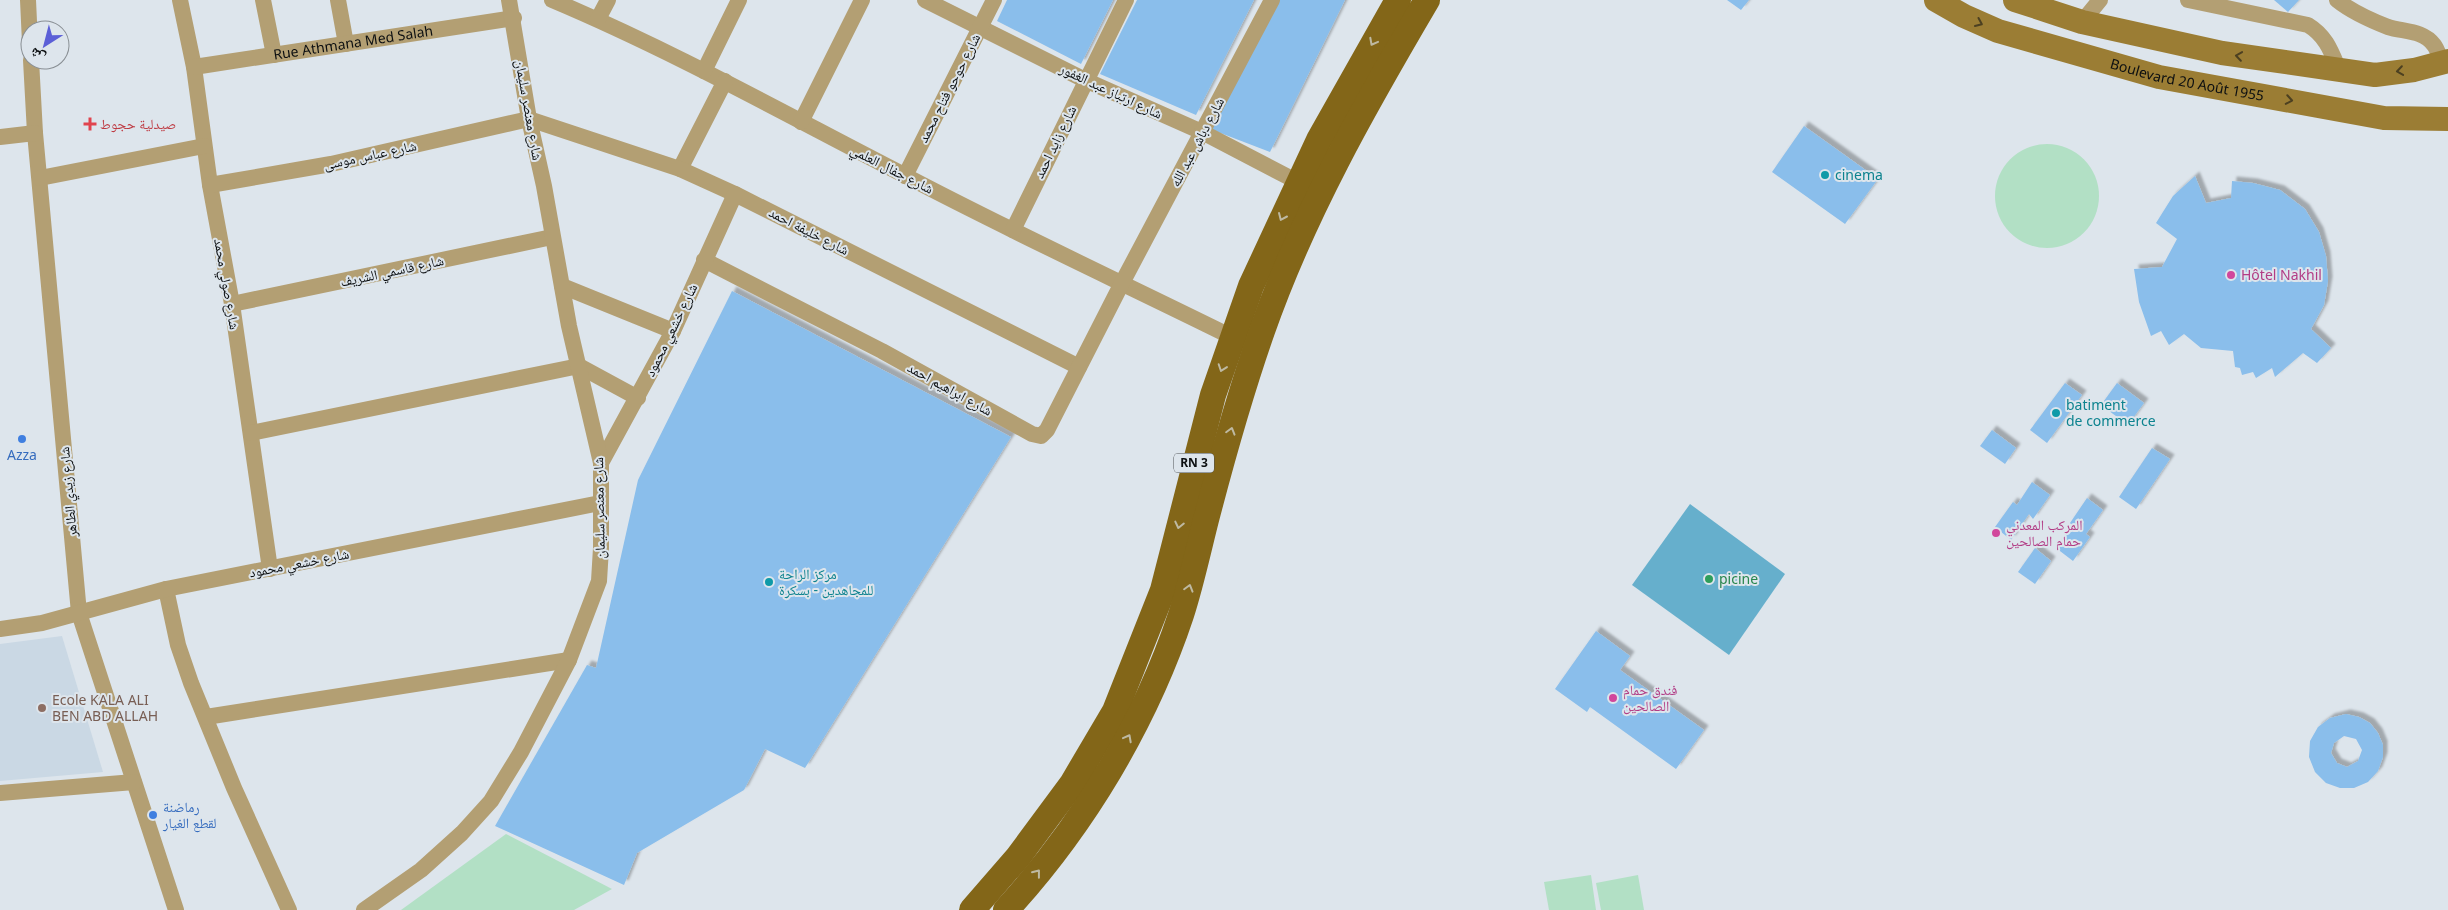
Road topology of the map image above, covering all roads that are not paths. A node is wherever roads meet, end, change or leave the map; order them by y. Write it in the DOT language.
graph roads {
  1 [pos="28,0"];
  2 [pos="180,0"];
  3 [pos="263,0"];
  4 [pos="338,0"];
  5 [pos="509,0"];
  6 [pos="552,0"];
  7 [pos="608,0"];
  8 [pos="739,0"];
  9 [pos="925,0"];
  10 [pos="994,0"];
  11 [pos="1126,0"];
  12 [pos="1272,0"];
  13 [pos="1398,0"];
  14 [pos="1427,0"];
  15 [pos="1936,0"];
  16 [pos="2016,0"];
  17 [pos="2100,0"];
  18 [pos="2188,0"];
  19 [pos="2337,0"];
  20 [pos="859,1"];
  21 [pos="514,18"];
  22 [pos="29,20"];
  23 [pos="598,20"];
  24 [pos="2082,22"];
  25 [pos="980,27"];
  26 [pos="346,44"];
  27 [pos="274,55"];
  28 [pos="2445,62"];
  29 [pos="194,67"];
  30 [pos="32,70"];
  31 [pos="2339,70"];
  32 [pos="704,71"];
  33 [pos="1085,80"];
  34 [pos="725,81"];
  35 [pos="529,119"];
  36 [pos="2448,119"];
  37 [pos="802,122"];
  38 [pos="1202,132"];
  39 [pos="35,133"];
  40 [pos="0,137"];
  41 [pos="204,146"];
  42 [pos="680,169"];
  43 [pos="905,176"];
  44 [pos="40,178"];
  45 [pos="1298,182"];
  46 [pos="210,185"];
  47 [pos="735,194"];
  48 [pos="1013,230"];
  49 [pos="552,237"];
  50 [pos="704,260"];
  51 [pos="1122,283"];
  52 [pos="562,286"];
  53 [pos="232,304"];
  54 [pos="673,331"];
  55 [pos="1232,337"];
  56 [pos="578,366"];
  57 [pos="1079,367"];
  58 [pos="638,398"];
  59 [pos="251,433"];
  60 [pos="601,463"];
  61 [pos="600,503"];
  62 [pos="270,569"];
  63 [pos="166,590"];
  64 [pos="80,613"];
  65 [pos="0,629"];
  66 [pos="569,660"];
  67 [pos="206,717"];
  68 [pos="134,782"];
  69 [pos="0,793"];
  70 [pos="176,910"];
  71 [pos="289,910"];
  72 [pos="364,910"];
  73 [pos="972,910"];
  74 [pos="1006,910"];
  1 -- 22 [label="street"];
  2 -- 29 [label="street, شارع صولي محمد"];
  3 -- 27 [label="street"];
  4 -- 26 [label="street"];
  5 -- 21 [label="street, شارع معنصر سليمان"];
  6 -- 23 [label="street, شارع جفال العلمي"];
  7 -- 23 [label="street"];
  8 -- 32 [label="street"];
  9 -- 25 [label="street, شارع ارتباز عبد الغفور"];
  10 -- 25 [label="street, شارع حوحو فتاح محمد"];
  11 -- 33 [label="street, شارع زايد احمد"];
  12 -- 38 [label="street, شارع دباش عبد الله"];
  13 -- 45 [label="main road, RN 3, one-way"];
  74 -- 14 [label="main road, RN 3, one-way"];
  15 -- 36 [label="street, Boulevard 20 Août 1955, one-way"];
  16 -- 24 [label="street"];
  17 -- 24 [label="street"];
  18 -- 31 [label="street"];
  19 -- 28 [label="street"];
  20 -- 37 [label="street"];
  21 -- 26 [label="street, Rue Athmana Med Salah"];
  21 -- 35 [label="street, شارع معنصر سليمان"];
  23 -- 32 [label="street, شارع جفال العلمي"];
  31 -- 24 [label="street, one-way"];
  25 -- 33 [label="street, شارع ارتباز عبد الغفور"];
  25 -- 43 [label="street, شارع حوحو فتاح محمد"];
  26 -- 27 [label="street, Rue Athmana Med Salah"];
  27 -- 29 [label="street, Rue Athmana Med Salah"];
  28 -- 31 [label="street, one-way"];
  29 -- 41 [label="street, شارع صولي محمد"];
  30 -- 39 [label="street, شارع زيدي الطاهر"];
  32 -- 34 [label="street, شارع جفال العلمي"];
  33 -- 38 [label="street, شارع ارتباز عبد الغفور"];
  33 -- 48 [label="street, شارع زايد احمد"];
  34 -- 37 [label="street, شارع جفال العلمي"];
  34 -- 42 [label="street"];
  35 -- 42 [label="street, شارع خليفة احمد"];
  35 -- 46 [label="street, شارع عباس موسى"];
  35 -- 49 [label="street, شارع معنصر سليمان"];
  37 -- 43 [label="street, شارع جفال العلمي"];
  38 -- 45 [label="street, شارع ارتباز عبد الغفور"];
  38 -- 51 [label="street, شارع دباش عبد الله"];
  39 -- 40 [label="street"];
  39 -- 44 [label="street, شارع زيدي الطاهر"];
  41 -- 44 [label="street"];
  41 -- 46 [label="street, شارع صولي محمد"];
  42 -- 47 [label="street, شارع خليفة احمد"];
  43 -- 48 [label="street, شارع جفال العلمي"];
  44 -- 64 [label="street, شارع زيدي الطاهر"];
  45 -- 55 [label="main road, RN 3, one-way"];
  46 -- 53 [label="street, شارع صولي محمد"];
  47 -- 50 [label="street, شارع خشعي محمود"];
  47 -- 57 [label="street, شارع خليفة احمد"];
  48 -- 51 [label="street, شارع جفال العلمي"];
  49 -- 52 [label="street, شارع معنصر سليمان"];
  49 -- 53 [label="street, شارع قاسمي الشريف"];
  50 -- 54 [label="street, شارع خشعي محمود"];
  50 -- 57 [label="street, شارع ابراهيم احمد"];
  51 -- 55 [label="street, شارع جفال العلمي"];
  51 -- 57 [label="street, شارع ابراهيم احمد"];
  52 -- 54 [label="street"];
  52 -- 56 [label="street, شارع معنصر سليمان"];
  53 -- 59 [label="street, شارع صولي محمد"];
  54 -- 58 [label="street, شارع خشعي محمود"];
  55 -- 73 [label="main road, RN 3, one-way"];
  56 -- 58 [label="street"];
  56 -- 59 [label="street"];
  56 -- 60 [label="street, شارع معنصر سليمان"];
  58 -- 60 [label="street, شارع خشعي محمود"];
  59 -- 62 [label="street, شارع صولي محمد"];
  60 -- 61 [label="street, شارع معنصر سليمان"];
  61 -- 62 [label="street, شارع خشعي محمود"];
  61 -- 66 [label="street, شارع معنصر سليمان"];
  62 -- 63 [label="street, شارع خشعي محمود"];
  63 -- 64 [label="street, شارع خشعي محمود"];
  63 -- 67 [label="street"];
  64 -- 65 [label="street, شارع خشعي محمود"];
  64 -- 68 [label="street, شارع زيدي الطاهر"];
  66 -- 67 [label="street"];
  66 -- 72 [label="street, شارع معنصر سليمان"];
  67 -- 71 [label="street"];
  68 -- 69 [label="street"];
  68 -- 70 [label="street, شارع زيدي الطاهر"];
}
